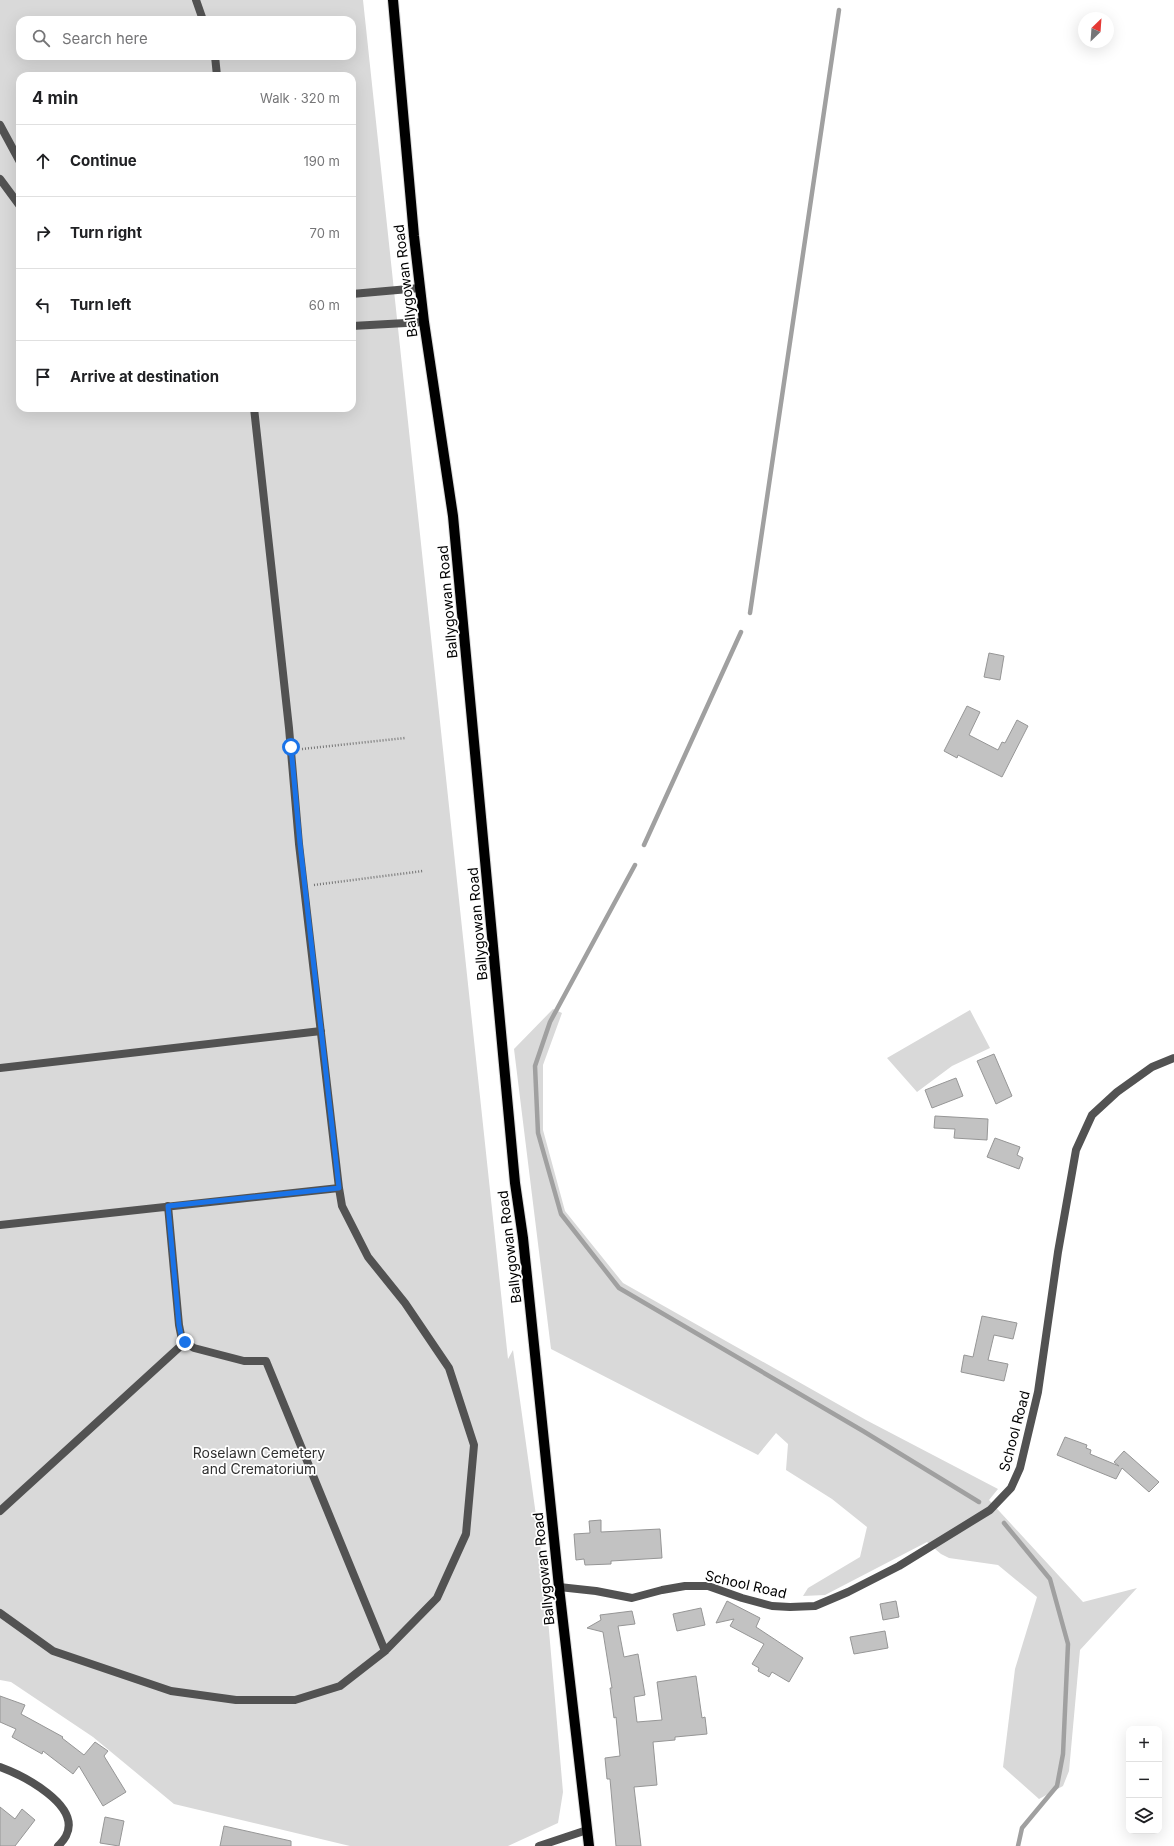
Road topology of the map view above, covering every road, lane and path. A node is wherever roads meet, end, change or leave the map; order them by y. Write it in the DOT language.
graph roads {
  1 [pos="196,0"];
  2 [pos="393,0"];
  3 [pos="202,16"];
  4 [pos="215,60"];
  5 [pos="216,72"];
  6 [pos="0,125"];
  7 [pos="16,155"];
  8 [pos="0,179"];
  9 [pos="16,201"];
  10 [pos="420,288"];
  11 [pos="356,294"];
  12 [pos="424,322"];
  13 [pos="356,326"];
  14 [pos="254,412"];
  15 [pos="405,738"];
  16 [pos="291,750"];
  17 [pos="423,871"];
  18 [pos="304,886"];
  19 [pos="321,1031"];
  20 [pos="1174,1058"];
  21 [pos="0,1068"];
  22 [pos="339,1188"];
  23 [pos="168,1206"];
  24 [pos="0,1225"];
  25 [pos="185,1342"];
  26 [pos="0,1511"];
  27 [pos="559,1588"];
  28 [pos="0,1613"];
  29 [pos="385,1651"];
  30 [pos="0,1766"];
  31 [pos="587,1830"];
  32 [pos="58,1846"];
  33 [pos="539,1846"];
  34 [pos="588,1846"];
  1 -- 3 [label="street"];
  2 -- 10 [label="main road, Ballygowan Road"];
  4 -- 5 [label="street"];
  6 -- 7 [label="street"];
  8 -- 9 [label="street"];
  10 -- 11 [label="street"];
  10 -- 12 [label="main road, Ballygowan Road"];
  12 -- 13 [label="street"];
  12 -- 27 [label="main road, Ballygowan Road"];
  14 -- 16 [label="street"];
  15 -- 16 [label="path"];
  16 -- 18 [label="street"];
  17 -- 18 [label="path"];
  18 -- 19 [label="street"];
  19 -- 21 [label="street"];
  19 -- 22 [label="street"];
  20 -- 27 [label="street, School Road"];
  22 -- 23 [label="street"];
  22 -- 29 [label="street"];
  23 -- 24 [label="street"];
  23 -- 25 [label="street"];
  25 -- 26 [label="street"];
  25 -- 29 [label="street"];
  27 -- 31 [label="main road, Ballygowan Road"];
  28 -- 29 [label="street"];
  30 -- 32 [label="street"];
  31 -- 33 [label="street"];
  31 -- 34 [label="main road, Ballygowan Road"];
}
